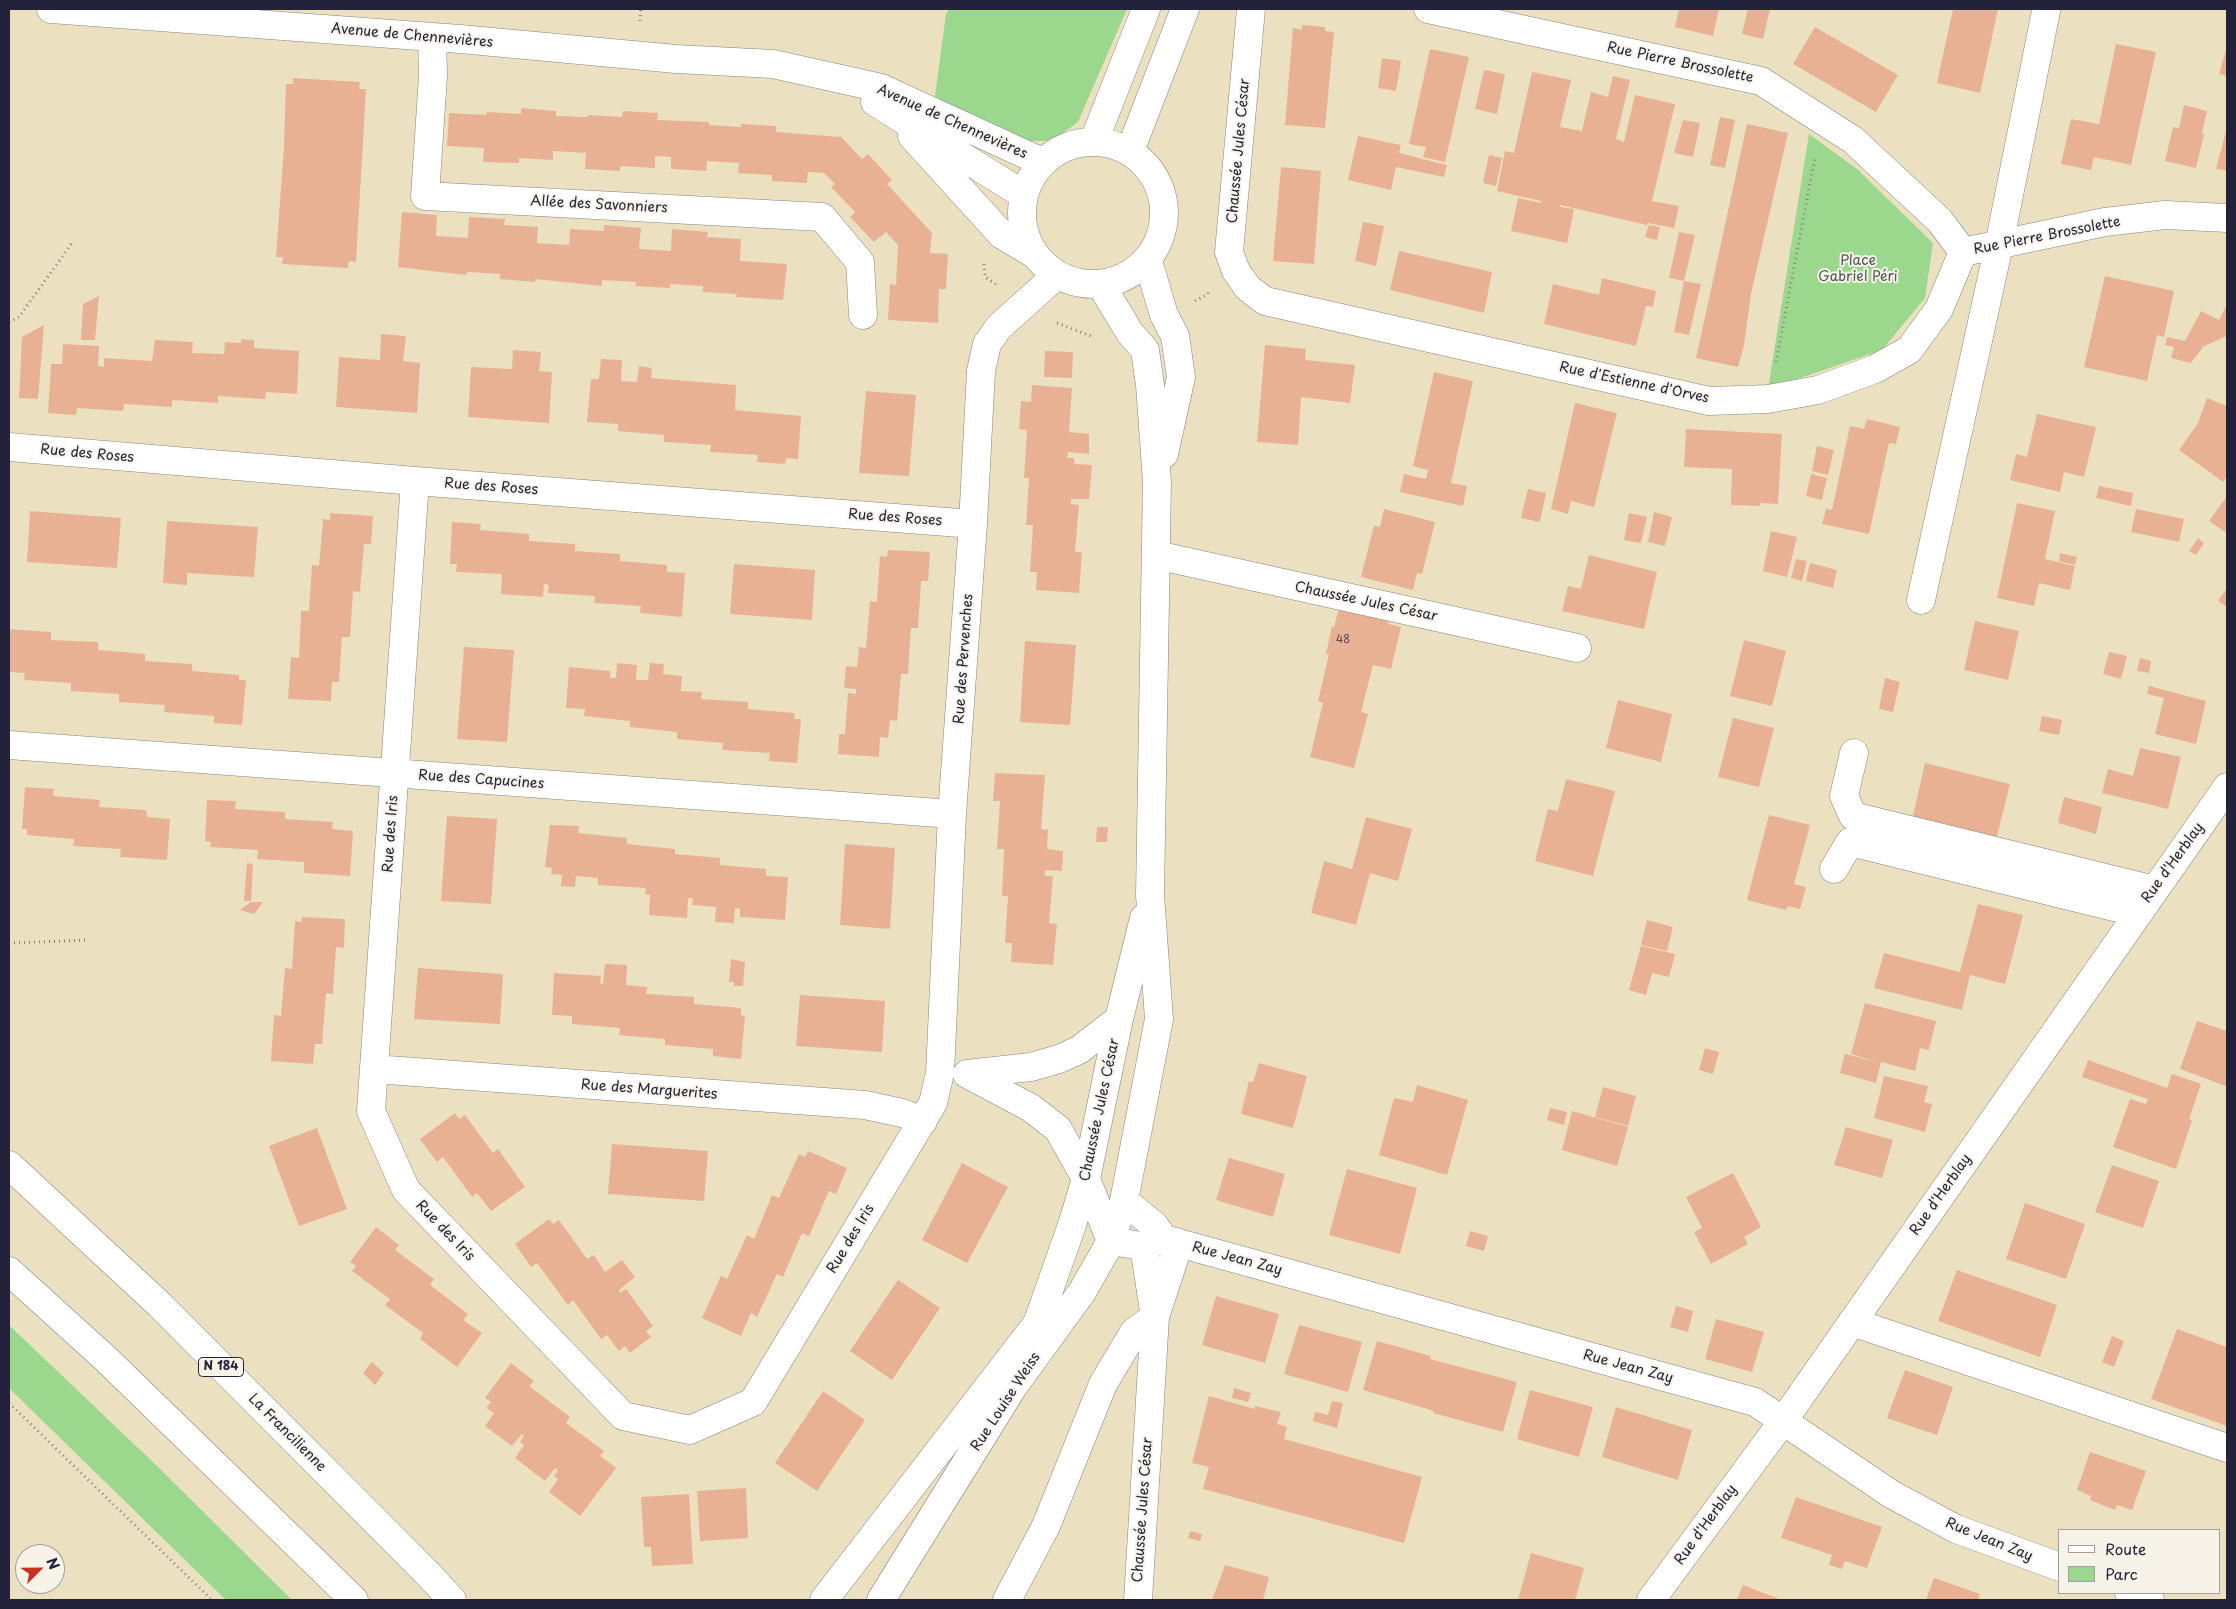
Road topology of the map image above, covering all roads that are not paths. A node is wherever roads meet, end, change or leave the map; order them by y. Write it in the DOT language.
graph roads {
  1 [pos="52,9"];
  2 [pos="1146,9"];
  3 [pos="1185,9"];
  4 [pos="1251,9"];
  5 [pos="1428,9"];
  6 [pos="2046,11"];
  7 [pos="221,15"];
  8 [pos="432,37"];
  9 [pos="773,64"];
  10 [pos="888,109"];
  11 [pos="1094,141"];
  12 [pos="1130,151"];
  13 [pos="1042,162"];
  14 [pos="1024,195"];
  15 [pos="2227,218"];
  16 [pos="1999,245"];
  17 [pos="1963,252"];
  18 [pos="1034,254"];
  19 [pos="1148,261"];
  20 [pos="1057,275"];
  21 [pos="1101,285"];
  22 [pos="1248,288"];
  23 [pos="863,315"];
  24 [pos="9,447"];
  25 [pos="415,482"];
  26 [pos="1157,482"];
  27 [pos="973,524"];
  28 [pos="1156,555"];
  29 [pos="1921,600"];
  30 [pos="1577,648"];
  31 [pos="9,745"];
  32 [pos="1854,753"];
  33 [pos="396,773"];
  34 [pos="2227,787"];
  35 [pos="952,814"];
  36 [pos="1834,869"];
  37 [pos="2155,890"];
  38 [pos="1150,895"];
  39 [pos="2138,913"];
  40 [pos="1119,1019"];
  41 [pos="374,1070"];
  42 [pos="940,1073"];
  43 [pos="967,1074"];
  44 [pos="1104,1088"];
  45 [pos="923,1121"];
  46 [pos="1132,1156"];
  47 [pos="9,1165"];
  48 [pos="1086,1178"];
  49 [pos="1124,1201"];
  50 [pos="1111,1241"];
  51 [pos="1161,1242"];
  52 [pos="9,1271"];
  53 [pos="1155,1318"];
  54 [pos="1039,1321"];
  55 [pos="1852,1322"];
  56 [pos="1013,1387"];
  57 [pos="1783,1421"];
  58 [pos="2227,1448"];
  59 [pos="2058,1566"];
  60 [pos="429,1575"];
  61 [pos="2132,1594"];
  62 [pos="354,1600"];
  63 [pos="452,1600"];
  64 [pos="463,1600"];
  65 [pos="824,1600"];
  66 [pos="881,1600"];
  67 [pos="1007,1600"];
  68 [pos="1138,1600"];
  69 [pos="1651,1600"];
  70 [pos="2150,1600"];
  1 -- 7 [label="main road, Avenue de Chennevières"];
  2 -- 11 [label="main road"];
  3 -- 12 [label="main road"];
  4 -- 22 [label="main road, Chaussée Jules César"];
  5 -- 17 [label="main road, Rue Pierre Brossolette"];
  6 -- 16 [label="main road"];
  7 -- 8 [label="main road, Avenue de Chennevières"];
  8 -- 9 [label="main road, Avenue de Chennevières"];
  8 -- 23 [label="main road, Allée des Savonniers"];
  9 -- 10 [label="main road, Avenue de Chennevières"];
  9 -- 13 [label="main road, Avenue de Chennevières"];
  10 -- 14 [label="main road, Avenue de Chennevières"];
  10 -- 18 [label="main road"];
  11 -- 12 [label="main road"];
  11 -- 13 [label="main road"];
  12 -- 19 [label="main road"];
  13 -- 14 [label="main road"];
  14 -- 18 [label="main road"];
  15 -- 16 [label="main road, Rue Pierre Brossolette"];
  16 -- 17 [label="main road, Rue Pierre Brossolette"];
  16 -- 29 [label="main road"];
  17 -- 22 [label="main road, Rue d'Estienne d'Orves"];
  18 -- 20 [label="main road"];
  19 -- 21 [label="main road"];
  19 -- 26 [label="main road, Chaussée Jules César"];
  20 -- 21 [label="main road"];
  20 -- 27 [label="main road, Rue des Pervenches"];
  21 -- 26 [label="main road, Chaussée Jules César"];
  24 -- 25 [label="main road, Rue des Roses"];
  25 -- 27 [label="main road, Rue des Roses"];
  25 -- 33 [label="main road, Rue des Iris"];
  26 -- 28 [label="main road, Chaussée Jules César"];
  27 -- 35 [label="main road, Rue des Pervenches"];
  28 -- 30 [label="main road, Chaussée Jules César"];
  28 -- 38 [label="main road, Chaussée Jules César"];
  31 -- 33 [label="main road, Rue des Capucines"];
  32 -- 37 [label="main road"];
  33 -- 35 [label="main road, Rue des Capucines"];
  33 -- 41 [label="main road, Rue des Iris"];
  34 -- 37 [label="main road, Rue d'Herblay"];
  35 -- 42 [label="main road, Rue des Pervenches"];
  36 -- 39 [label="main road"];
  37 -- 39 [label="main road, Rue d'Herblay"];
  38 -- 40 [label="main road, Chaussée Jules César"];
  38 -- 46 [label="main road, Chaussée Jules César"];
  39 -- 55 [label="main road, Rue d'Herblay"];
  40 -- 43 [label="main road"];
  40 -- 44 [label="main road, Chaussée Jules César"];
  41 -- 45 [label="main road, Rue des Marguerites"];
  41 -- 45 [label="main road, Rue des Iris"];
  42 -- 43 [label="main road"];
  42 -- 45 [label="main road, Rue des Iris"];
  43 -- 48 [label="main road"];
  44 -- 46 [label="main road"];
  44 -- 48 [label="main road, Chaussée Jules César"];
  46 -- 49 [label="main road, Chaussée Jules César"];
  47 -- 60 [label="main road, La Francilienne / N 184"];
  48 -- 50 [label="main road"];
  48 -- 54 [label="main road, Chaussée Jules César"];
  49 -- 50 [label="main road, Rue Louise Weiss"];
  49 -- 51 [label="main road"];
  50 -- 51 [label="main road"];
  50 -- 56 [label="main road, Rue Louise Weiss"];
  51 -- 53 [label="main road, Chaussée Jules César"];
  51 -- 57 [label="main road, Rue Jean Zay"];
  52 -- 62 [label="main road"];
  53 -- 67 [label="main road"];
  53 -- 68 [label="main road, Chaussée Jules César"];
  54 -- 56 [label="main road, Chaussée Jules César"];
  54 -- 65 [label="main road"];
  55 -- 57 [label="main road, Rue d'Herblay"];
  55 -- 58 [label="main road"];
  56 -- 66 [label="main road, Rue Louise Weiss"];
  57 -- 59 [label="main road, Rue Jean Zay"];
  57 -- 69 [label="main road, Rue d'Herblay"];
  60 -- 63 [label="main road, La Francilienne / N 184"];
  60 -- 64 [label="main road"];
  61 -- 70 [label="main road"];
}
